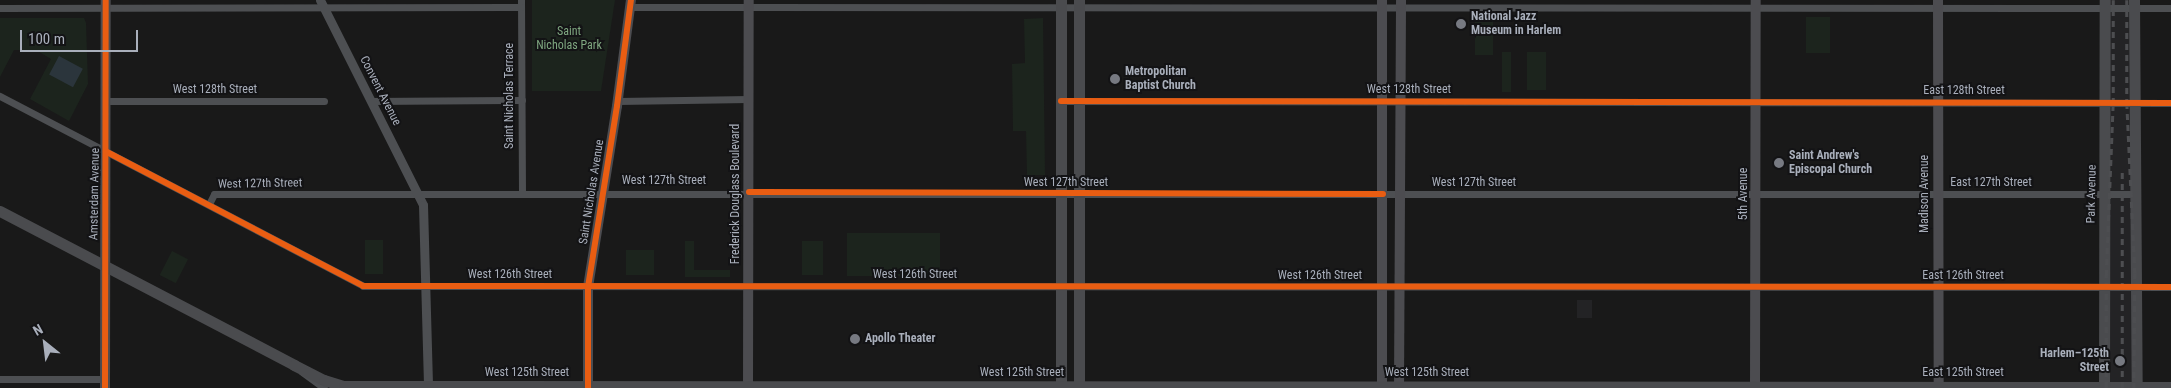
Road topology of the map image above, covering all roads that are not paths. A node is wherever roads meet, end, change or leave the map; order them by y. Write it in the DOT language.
graph roads {
  1 [pos="749,3"];
  2 [pos="106,4"];
  3 [pos="321,4"];
  4 [pos="521,4"];
  5 [pos="631,4"];
  6 [pos="1061,4"];
  7 [pos="1079,4"];
  8 [pos="1382,4"];
  9 [pos="1401,4"];
  10 [pos="1756,4"];
  11 [pos="1938,4"];
  12 [pos="2106,4"];
  13 [pos="2134,4"];
  14 [pos="0,8"];
  15 [pos="2171,8"];
  16 [pos="0,96"];
  17 [pos="749,99"];
  18 [pos="522,100"];
  19 [pos="107,101"];
  20 [pos="324,101"];
  21 [pos="371,101"];
  22 [pos="618,101"];
  23 [pos="1061,101"];
  24 [pos="1079,101"];
  25 [pos="1382,101"];
  26 [pos="1401,101"];
  27 [pos="1757,101"];
  28 [pos="2171,102"];
  29 [pos="1938,103"];
  30 [pos="2106,103"];
  31 [pos="2134,103"];
  32 [pos="107,152"];
  33 [pos="749,192"];
  34 [pos="522,193"];
  35 [pos="604,193"];
  36 [pos="419,194"];
  37 [pos="1061,194"];
  38 [pos="1080,194"];
  39 [pos="1383,194"];
  40 [pos="1400,194"];
  41 [pos="1756,194"];
  42 [pos="1938,194"];
  43 [pos="2106,194"];
  44 [pos="2135,194"];
  45 [pos="209,204"];
  46 [pos="0,211"];
  47 [pos="105,266"];
  48 [pos="424,286"];
  49 [pos="1060,286"];
  50 [pos="588,287"];
  51 [pos="749,287"];
  52 [pos="1078,287"];
  53 [pos="1382,287"];
  54 [pos="1399,287"];
  55 [pos="1756,287"];
  56 [pos="1938,287"];
  57 [pos="2104,287"];
  58 [pos="2137,287"];
  59 [pos="2171,287"];
  60 [pos="294,365"];
  61 [pos="0,379"];
  62 [pos="105,383"];
  63 [pos="428,387"];
  64 [pos="588,387"];
  65 [pos="748,387"];
  66 [pos="1061,387"];
  67 [pos="1079,387"];
  68 [pos="1382,387"];
  69 [pos="1400,387"];
  70 [pos="1939,387"];
  71 [pos="2104,387"];
  72 [pos="2137,387"];
  73 [pos="2171,387"];
  74 [pos="324,388"];
  75 [pos="1755,388"];
  1 -- 5 [label="street"];
  1 -- 6 [label="street"];
  1 -- 17 [label="main road, Frederick Douglass Boulevard"];
  2 -- 3 [label="street"];
  2 -- 14 [label="street"];
  2 -- 19 [label="main road, Amsterdam Avenue"];
  3 -- 4 [label="street"];
  3 -- 21 [label="street, Convent Avenue"];
  4 -- 18 [label="street, Saint Nicholas Terrace"];
  5 -- 22 [label="main road, Saint Nicholas Avenue"];
  6 -- 7 [label="street"];
  6 -- 23 [label="main road"];
  7 -- 8 [label="street"];
  7 -- 24 [label="main road"];
  8 -- 9 [label="street"];
  8 -- 25 [label="main road"];
  9 -- 10 [label="street"];
  9 -- 26 [label="main road"];
  10 -- 11 [label="street"];
  10 -- 27 [label="main road, 5th Avenue"];
  11 -- 12 [label="street"];
  11 -- 29 [label="main road, Madison Avenue"];
  12 -- 13 [label="street"];
  12 -- 30 [label="main road, Park Avenue"];
  13 -- 15 [label="street"];
  13 -- 31 [label="main road"];
  16 -- 32 [label="street, West 126th Street"];
  17 -- 22 [label="street"];
  17 -- 33 [label="main road, Frederick Douglass Boulevard"];
  18 -- 21 [label="street"];
  18 -- 34 [label="street, Saint Nicholas Terrace"];
  19 -- 20 [label="street, West 128th Street"];
  19 -- 32 [label="main road, Amsterdam Avenue"];
  21 -- 36 [label="street, Convent Avenue"];
  22 -- 35 [label="main road, Saint Nicholas Avenue"];
  23 -- 24 [label="street, West 128th Street"];
  23 -- 37 [label="main road"];
  24 -- 25 [label="street, West 128th Street"];
  24 -- 38 [label="main road"];
  25 -- 26 [label="street, West 128th Street"];
  25 -- 39 [label="main road"];
  26 -- 27 [label="street, West 128th Street"];
  26 -- 40 [label="main road"];
  27 -- 29 [label="street, East 128th Street"];
  27 -- 41 [label="main road, 5th Avenue"];
  28 -- 31 [label="street, East 128th Street"];
  29 -- 30 [label="street, East 128th Street"];
  29 -- 42 [label="main road, Madison Avenue"];
  30 -- 31 [label="street, East 128th Street"];
  30 -- 43 [label="main road, Park Avenue"];
  31 -- 44 [label="main road"];
  32 -- 45 [label="street, West 126th Street"];
  32 -- 47 [label="main road, Amsterdam Avenue"];
  33 -- 35 [label="street, West 127th Street"];
  33 -- 37 [label="street, West 127th Street"];
  33 -- 51 [label="main road, Frederick Douglass Boulevard"];
  34 -- 35 [label="street, West 127th Street"];
  34 -- 36 [label="street, West 127th Street"];
  35 -- 50 [label="main road, Saint Nicholas Avenue"];
  36 -- 45 [label="street, West 127th Street"];
  36 -- 48 [label="street, Convent Avenue"];
  37 -- 38 [label="street, West 127th Street"];
  37 -- 49 [label="main road"];
  38 -- 39 [label="street, West 127th Street"];
  38 -- 52 [label="main road"];
  39 -- 40 [label="street, West 127th Street"];
  39 -- 53 [label="main road"];
  40 -- 41 [label="street, West 127th Street"];
  40 -- 54 [label="main road"];
  41 -- 42 [label="street, East 127th Street"];
  41 -- 55 [label="main road, 5th Avenue"];
  42 -- 43 [label="street, East 127th Street"];
  42 -- 56 [label="main road, Madison Avenue"];
  43 -- 44 [label="street, East 127th Street"];
  43 -- 57 [label="main road, Park Avenue"];
  44 -- 58 [label="main road"];
  45 -- 48 [label="street, West 126th Street"];
  46 -- 47 [label="main road, West 125th Street"];
  47 -- 60 [label="main road, West 125th Street"];
  47 -- 62 [label="main road, Amsterdam Avenue"];
  48 -- 50 [label="street, West 126th Street"];
  48 -- 63 [label="street, Convent Avenue"];
  49 -- 51 [label="street, West 126th Street"];
  49 -- 52 [label="street, West 126th Street"];
  49 -- 66 [label="main road"];
  50 -- 51 [label="street, West 126th Street"];
  50 -- 64 [label="main road, Saint Nicholas Avenue"];
  51 -- 65 [label="main road, Frederick Douglass Boulevard"];
  52 -- 53 [label="street, West 126th Street"];
  52 -- 67 [label="main road"];
  53 -- 54 [label="street, West 126th Street"];
  53 -- 68 [label="main road"];
  54 -- 55 [label="street, West 126th Street"];
  54 -- 69 [label="main road"];
  55 -- 56 [label="street, East 126th Street"];
  55 -- 75 [label="main road, 5th Avenue"];
  56 -- 57 [label="street, East 126th Street"];
  56 -- 70 [label="main road, Madison Avenue"];
  57 -- 58 [label="street, East 126th Street"];
  57 -- 71 [label="main road, Park Avenue"];
  58 -- 59 [label="street, East 126th Street"];
  58 -- 72 [label="main road"];
  60 -- 63 [label="main road, West 125th Street"];
  60 -- 74 [label="street, West 125th Street"];
  61 -- 62 [label="street"];
  63 -- 64 [label="main road, West 125th Street"];
  64 -- 65 [label="main road, West 125th Street"];
  65 -- 66 [label="main road, West 125th Street"];
  66 -- 67 [label="main road, West 125th Street"];
  67 -- 68 [label="main road, West 125th Street"];
  68 -- 69 [label="main road, West 125th Street"];
  69 -- 75 [label="main road, West 125th Street"];
  70 -- 71 [label="main road, East 125th Street"];
  70 -- 75 [label="main road, East 125th Street"];
  71 -- 72 [label="main road, East 125th Street"];
  72 -- 73 [label="main road, East 125th Street"];
}
